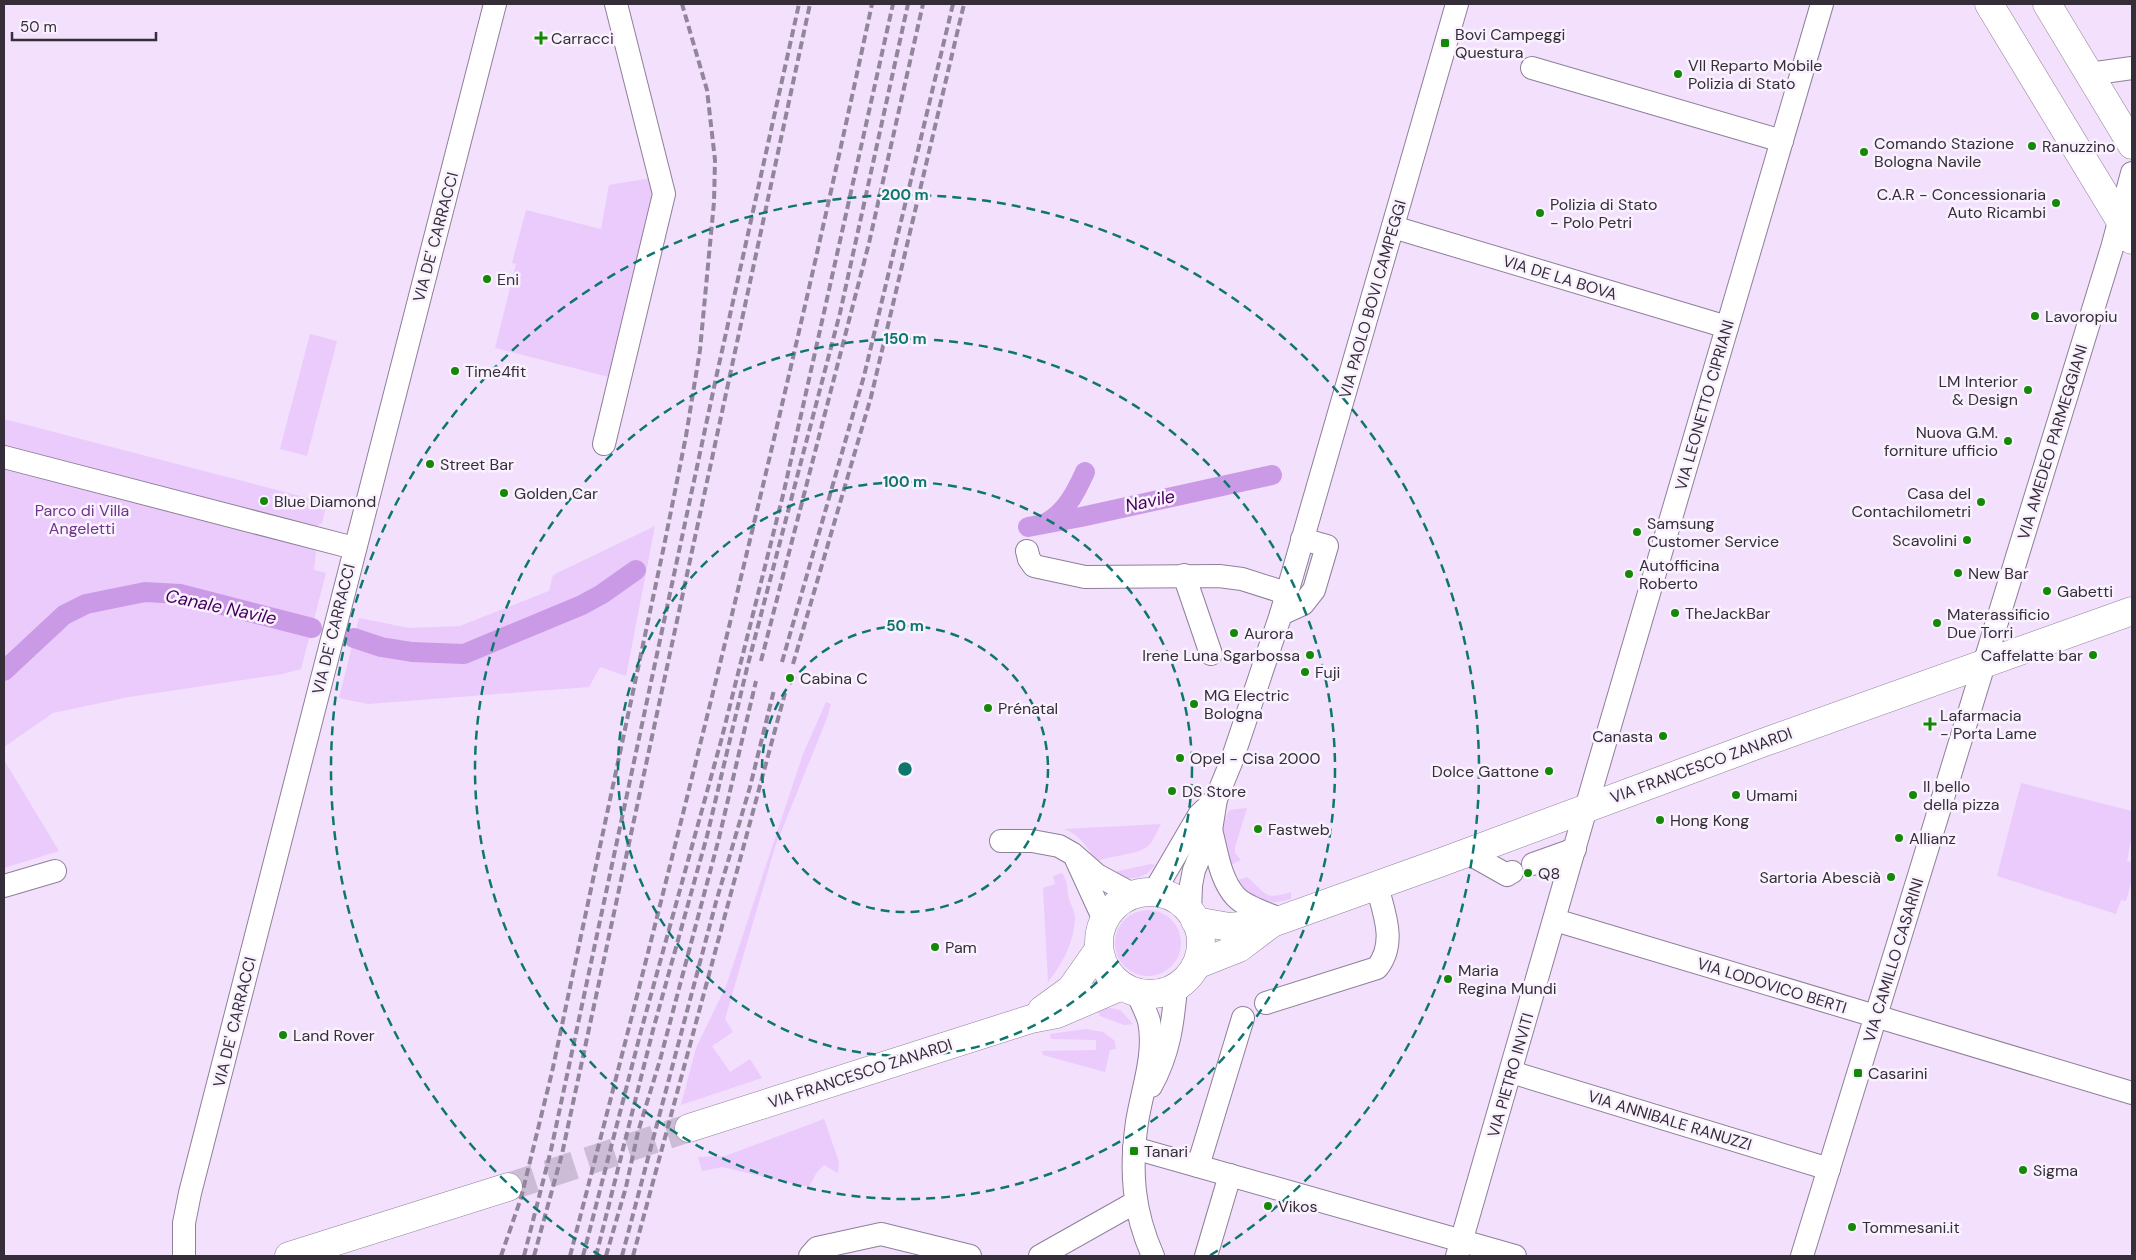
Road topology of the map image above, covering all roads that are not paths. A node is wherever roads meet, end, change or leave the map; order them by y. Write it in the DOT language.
graph roads {
  1 [pos="495,4"];
  2 [pos="616,4"];
  3 [pos="1457,4"];
  4 [pos="1822,4"];
  5 [pos="1989,4"];
  6 [pos="2047,4"];
  7 [pos="1532,68"];
  8 [pos="2132,68"];
  9 [pos="2089,74"];
  10 [pos="1782,141"];
  11 [pos="2132,145"];
  12 [pos="2132,173"];
  13 [pos="1393,227"];
  14 [pos="2126,230"];
  15 [pos="1727,327"];
  16 [pos="604,444"];
  17 [pos="4,457"];
  18 [pos="1302,539"];
  19 [pos="354,548"];
  20 [pos="1027,552"];
  21 [pos="1184,575"];
  22 [pos="1286,593"];
  23 [pos="2132,611"];
  24 [pos="1280,614"];
  25 [pos="1211,654"];
  26 [pos="1984,663"];
  27 [pos="1216,799"];
  28 [pos="1586,807"];
  29 [pos="1211,830"];
  30 [pos="1001,841"];
  31 [pos="1574,849"];
  32 [pos="1468,853"];
  33 [pos="1073,854"];
  34 [pos="55,871"];
  35 [pos="4,886"];
  36 [pos="1377,886"];
  37 [pos="1144,894"];
  38 [pos="1193,916"];
  39 [pos="1104,920"];
  40 [pos="1555,920"];
  41 [pos="1277,921"];
  42 [pos="1099,949"];
  43 [pos="1196,965"];
  44 [pos="1176,987"];
  45 [pos="1130,989"];
  46 [pos="1266,1002"];
  47 [pos="1876,1016"];
  48 [pos="1243,1018"];
  49 [pos="1031,1019"];
  50 [pos="1511,1072"];
  51 [pos="2132,1093"];
  52 [pos="1140,1106"];
  53 [pos="689,1128"];
  54 [pos="1134,1148"];
  55 [pos="1198,1166"];
  56 [pos="1829,1169"];
  57 [pos="1230,1175"];
  58 [pos="508,1186"];
  59 [pos="1136,1202"];
  60 [pos="1460,1248"];
  61 [pos="184,1256"];
  62 [pos="289,1256"];
  63 [pos="810,1256"];
  64 [pos="970,1256"];
  65 [pos="1040,1256"];
  66 [pos="1153,1256"];
  67 [pos="1206,1256"];
  68 [pos="1515,1256"];
  69 [pos="1804,1256"];
  1 -- 19 [label="street, VIA DE' CARRACCI"];
  2 -- 16 [label="street"];
  3 -- 13 [label="street, VIA PAOLO BOVI CAMPEGGI"];
  4 -- 10 [label="street, VIA LEONETTO CIPRIANI"];
  5 -- 14 [label="main road"];
  6 -- 9 [label="main road"];
  7 -- 10 [label="street"];
  8 -- 9 [label="street"];
  9 -- 11 [label="main road"];
  10 -- 15 [label="street, VIA LEONETTO CIPRIANI"];
  12 -- 14 [label="street, VIA AMEDEO PARMEGGIANI"];
  13 -- 15 [label="street, VIA DE LA BOVA"];
  13 -- 18 [label="street, VIA PAOLO BOVI CAMPEGGI"];
  14 -- 26 [label="street, VIA AMEDEO PARMEGGIANI"];
  15 -- 28 [label="street, VIA LEONETTO CIPRIANI"];
  17 -- 19 [label="street"];
  18 -- 22 [label="street, VIA PAOLO BOVI CAMPEGGI"];
  18 -- 24 [label="street"];
  19 -- 61 [label="street, VIA DE' CARRACCI"];
  20 -- 21 [label="street"];
  21 -- 22 [label="street"];
  21 -- 25 [label="street"];
  22 -- 24 [label="street, VIA PAOLO BOVI CAMPEGGI"];
  23 -- 26 [label="main road, VIA FRANCESCO ZANARDI"];
  24 -- 27 [label="street, VIA PAOLO BOVI CAMPEGGI"];
  26 -- 28 [label="main road, VIA FRANCESCO ZANARDI"];
  26 -- 47 [label="street, VIA CAMILLO CASARINI"];
  27 -- 29 [label="street, VIA PAOLO BOVI CAMPEGGI"];
  27 -- 37 [label="street, VIA PAOLO BOVI CAMPEGGI"];
  28 -- 31 [label="street, VIA PIETRO INVITI"];
  28 -- 32 [label="main road, VIA FRANCESCO ZANARDI"];
  29 -- 38 [label="street, VIA PAOLO BOVI CAMPEGGI"];
  29 -- 41 [label="street, VIA PAOLO BOVI CAMPEGGI"];
  30 -- 33 [label="street"];
  31 -- 32 [label="street"];
  31 -- 40 [label="street, VIA PIETRO INVITI"];
  32 -- 36 [label="main road, VIA FRANCESCO ZANARDI"];
  33 -- 37 [label="street"];
  33 -- 39 [label="street"];
  34 -- 35 [label="street"];
  36 -- 41 [label="main road, VIA FRANCESCO ZANARDI"];
  36 -- 46 [label="street"];
  37 -- 38 [label="main road"];
  37 -- 39 [label="main road"];
  38 -- 41 [label="main road, VIA FRANCESCO ZANARDI"];
  38 -- 43 [label="main road"];
  39 -- 42 [label="main road"];
  40 -- 47 [label="street, VIA LODOVICO BERTI"];
  40 -- 50 [label="street, VIA PIETRO INVITI"];
  41 -- 43 [label="main road, VIA FRANCESCO ZANARDI"];
  42 -- 45 [label="main road"];
  42 -- 49 [label="main road, VIA FRANCESCO ZANARDI"];
  43 -- 44 [label="main road"];
  44 -- 45 [label="main road"];
  44 -- 52 [label="street"];
  45 -- 49 [label="main road, VIA FRANCESCO ZANARDI"];
  45 -- 52 [label="street"];
  47 -- 51 [label="street, VIA LODOVICO BERTI"];
  47 -- 56 [label="street, VIA CAMILLO CASARINI"];
  48 -- 55 [label="street"];
  49 -- 53 [label="main road, VIA FRANCESCO ZANARDI"];
  50 -- 56 [label="street, VIA ANNIBALE RANUZZI"];
  50 -- 60 [label="street, VIA PIETRO INVITI"];
  52 -- 54 [label="street"];
  54 -- 55 [label="street"];
  54 -- 59 [label="street"];
  55 -- 57 [label="street"];
  56 -- 69 [label="street, VIA CAMILLO CASARINI"];
  57 -- 60 [label="street"];
  57 -- 67 [label="street"];
  58 -- 62 [label="main road"];
  59 -- 65 [label="street"];
  59 -- 66 [label="street"];
  60 -- 68 [label="street"];
  63 -- 64 [label="street"];
}
